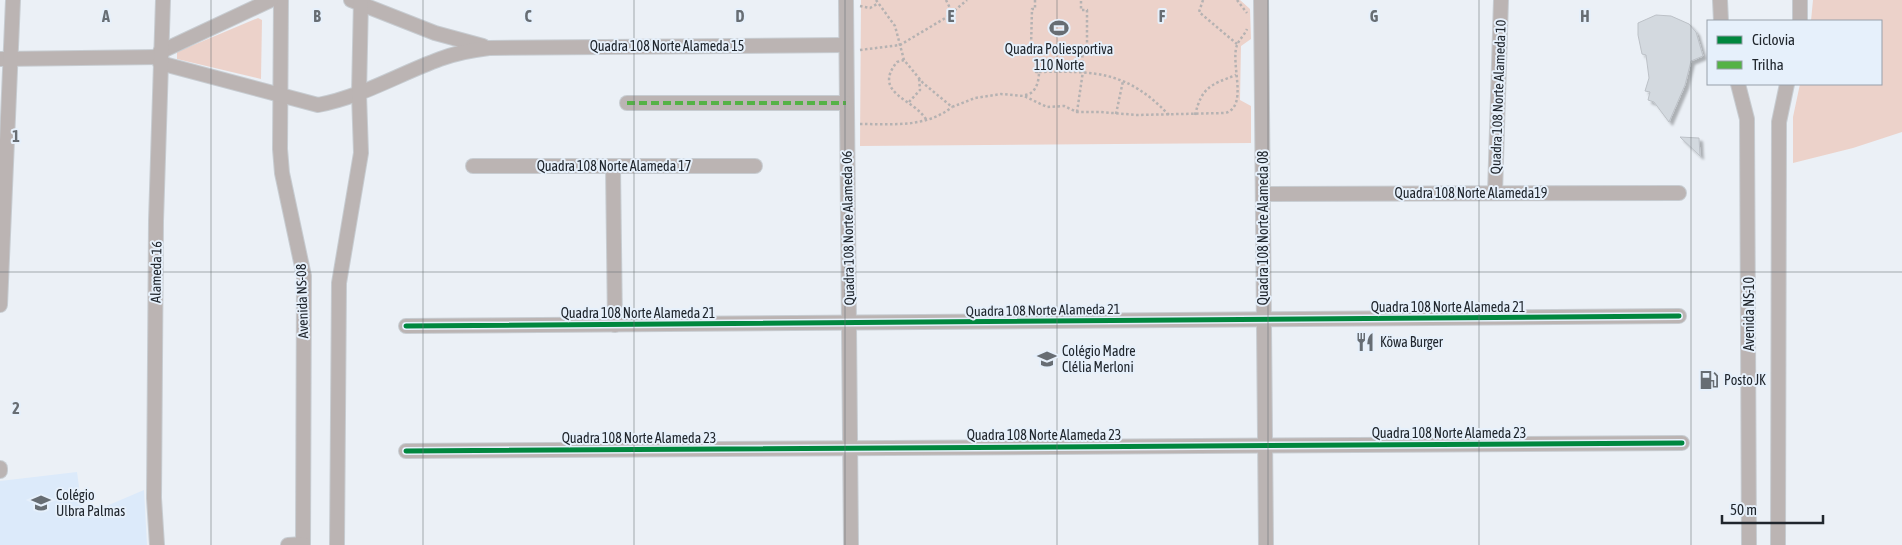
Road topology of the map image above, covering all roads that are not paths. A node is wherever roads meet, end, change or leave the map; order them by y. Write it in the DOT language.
graph roads {
  1 [pos="13,0"];
  2 [pos="163,0"];
  3 [pos="271,0"];
  4 [pos="281,0"];
  5 [pos="846,0"];
  6 [pos="1262,0"];
  7 [pos="1501,0"];
  8 [pos="1720,0"];
  9 [pos="1800,0"];
  10 [pos="357,2"];
  11 [pos="1721,20"];
  12 [pos="1800,20"];
  13 [pos="846,45"];
  14 [pos="488,48"];
  15 [pos="160,58"];
  16 [pos="5,59"];
  17 [pos="1738,85"];
  18 [pos="1787,85"];
  19 [pos="282,94"];
  20 [pos="359,94"];
  21 [pos="627,103"];
  22 [pos="846,103"];
  23 [pos="473,166"];
  24 [pos="755,166"];
  25 [pos="613,167"];
  26 [pos="1495,193"];
  27 [pos="1679,193"];
  28 [pos="1263,194"];
  29 [pos="0,305"];
  30 [pos="1679,316"];
  31 [pos="1263,319"];
  32 [pos="849,323"];
  33 [pos="615,325"];
  34 [pos="406,326"];
  35 [pos="1682,443"];
  36 [pos="1265,445"];
  37 [pos="850,448"];
  38 [pos="406,451"];
  39 [pos="157,545"];
  40 [pos="288,545"];
  41 [pos="303,545"];
  42 [pos="337,545"];
  43 [pos="851,545"];
  44 [pos="1266,545"];
  45 [pos="1748,545"];
  46 [pos="1778,545"];
  1 -- 16 [label="street"];
  2 -- 15 [label="street, Alameda 16"];
  3 -- 15 [label="street"];
  4 -- 19 [label="street, Avenida NS-08"];
  5 -- 13 [label="street, Quadra 108 Norte Alameda 06"];
  6 -- 28 [label="street, Quadra 108 Norte Alameda 08"];
  7 -- 26 [label="street, Quadra 108 Norte Alameda 10"];
  8 -- 11 [label="street"];
  9 -- 12 [label="street"];
  10 -- 14 [label="street"];
  10 -- 20 [label="street"];
  13 -- 14 [label="street, Quadra 108 Norte Alameda 15"];
  13 -- 22 [label="street, Quadra 108 Norte Alameda 06"];
  14 -- 20 [label="street"];
  15 -- 16 [label="street"];
  15 -- 19 [label="street"];
  15 -- 39 [label="street, Alameda 16"];
  16 -- 29 [label="street"];
  17 -- 45 [label="street, Avenida NS-10"];
  18 -- 46 [label="street"];
  19 -- 20 [label="street"];
  19 -- 41 [label="street, Avenida NS-08"];
  20 -- 42 [label="street"];
  21 -- 22 [label="street"];
  22 -- 32 [label="street, Quadra 108 Norte Alameda 06"];
  23 -- 25 [label="street, Quadra 108 Norte Alameda 17"];
  24 -- 25 [label="street, Quadra 108 Norte Alameda 17"];
  25 -- 33 [label="street"];
  26 -- 27 [label="street, Quadra 108 Norte Alameda19"];
  26 -- 28 [label="street, Quadra 108 Norte Alameda19"];
  28 -- 31 [label="street, Quadra 108 Norte Alameda 08"];
  30 -- 31 [label="street, Quadra 108 Norte Alameda 21"];
  31 -- 32 [label="street, Quadra 108 Norte Alameda 21"];
  31 -- 36 [label="street, Quadra 108 Norte Alameda 08"];
  32 -- 33 [label="street, Quadra 108 Norte Alameda 21"];
  32 -- 37 [label="street, Quadra 108 Norte Alameda 06"];
  33 -- 34 [label="street, Quadra 108 Norte Alameda 21"];
  35 -- 36 [label="street, Quadra 108 Norte Alameda 23"];
  36 -- 37 [label="street, Quadra 108 Norte Alameda 23"];
  36 -- 44 [label="street, Quadra 108 Norte Alameda 08"];
  37 -- 38 [label="street, Quadra 108 Norte Alameda 23"];
  37 -- 43 [label="street, Quadra 108 Norte Alameda 06"];
  40 -- 41 [label="street"];
}
